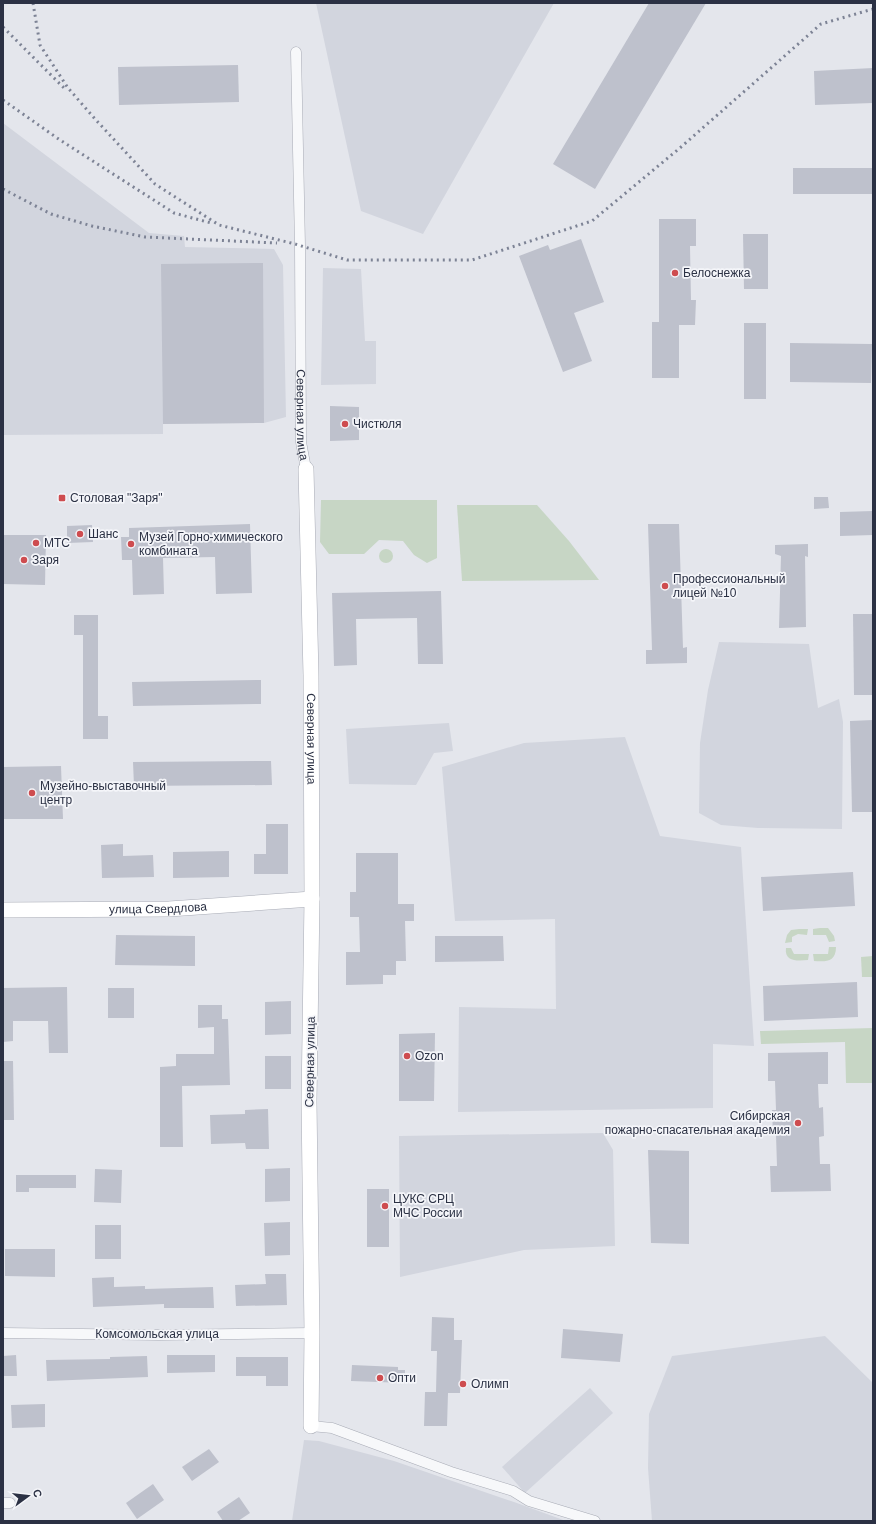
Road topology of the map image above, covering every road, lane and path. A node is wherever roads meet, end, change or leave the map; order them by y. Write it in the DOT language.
graph roads {
  1 [pos="296,52"];
  2 [pos="306,469"];
  3 [pos="312,900"];
  4 [pos="3,910"];
  5 [pos="3,1333"];
  6 [pos="312,1333"];
  7 [pos="311,1426"];
  8 [pos="595,1521"];
  1 -- 2 [label="street, Северная улица"];
  2 -- 3 [label="street, Северная улица"];
  3 -- 4 [label="street, улица Свердлова"];
  3 -- 6 [label="street, Северная улица"];
  5 -- 6 [label="street, Комсомольская улица"];
  6 -- 7 [label="street, Северная улица"];
  7 -- 8 [label="street"];
}
